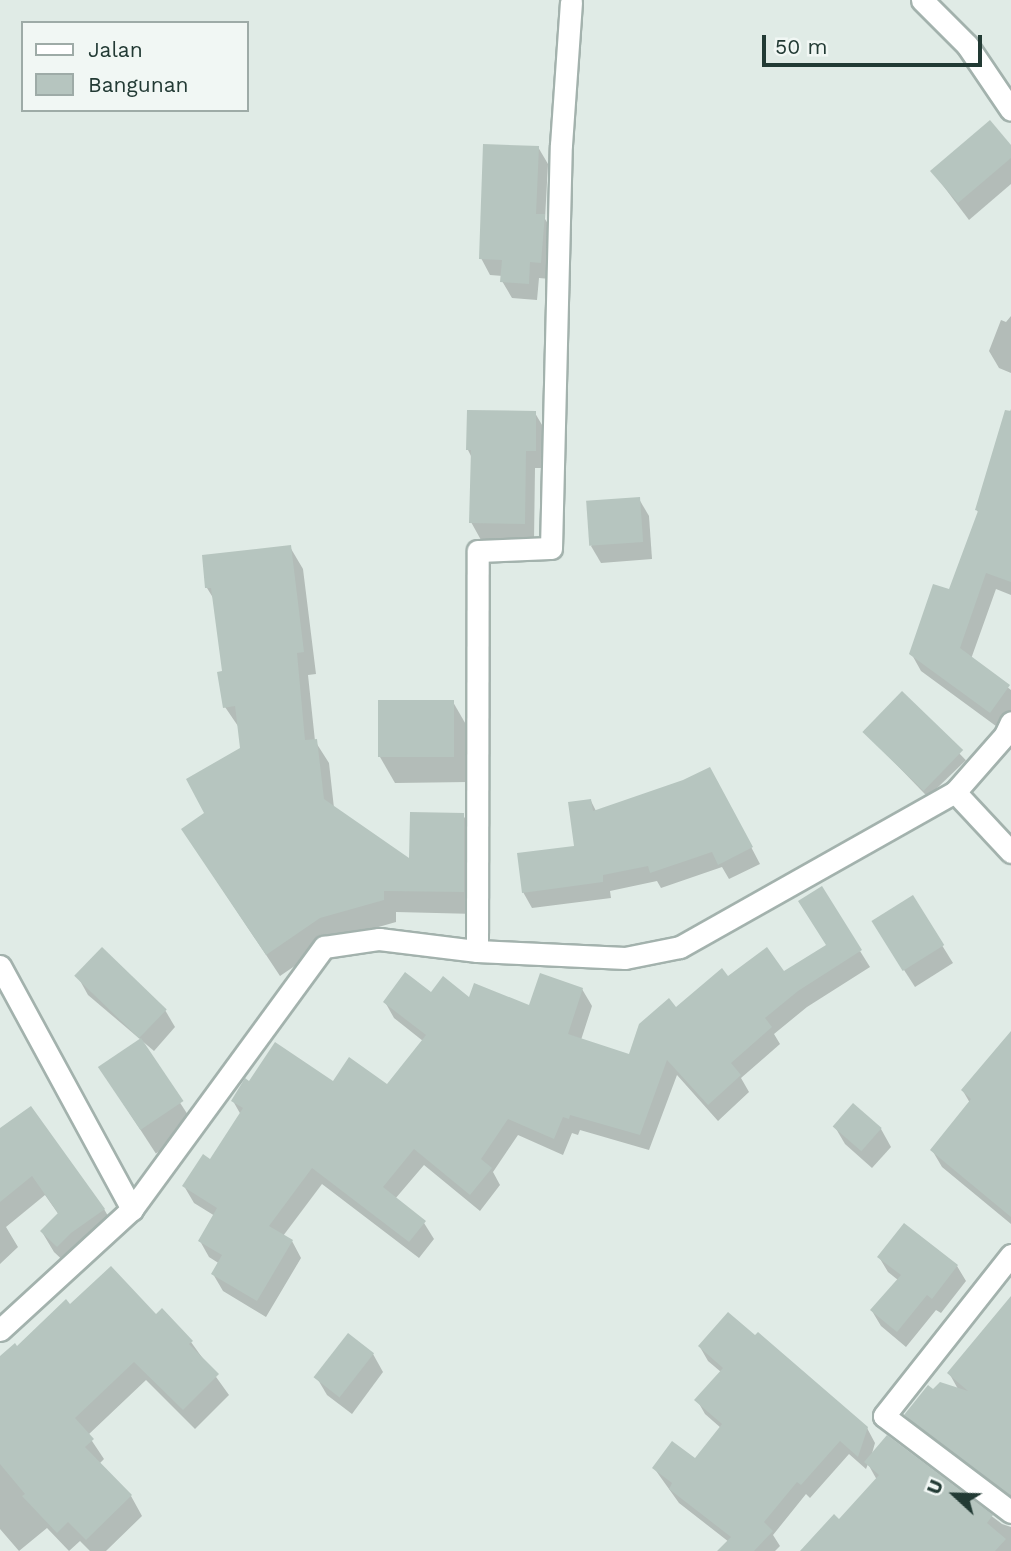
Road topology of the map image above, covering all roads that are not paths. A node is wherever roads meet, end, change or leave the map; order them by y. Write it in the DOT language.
graph roads {
  1 [pos="922,0"];
  2 [pos="571,2"];
  3 [pos="1011,110"];
  4 [pos="1011,722"];
  5 [pos="955,792"];
  6 [pos="1011,852"];
  7 [pos="477,951"];
  8 [pos="0,966"];
  9 [pos="132,1209"];
  10 [pos="1011,1255"];
  11 [pos="0,1330"];
  12 [pos="1011,1512"];
  1 -- 3 [label="street"];
  2 -- 7 [label="street"];
  4 -- 5 [label="street"];
  5 -- 6 [label="street"];
  5 -- 7 [label="street"];
  7 -- 9 [label="street"];
  8 -- 9 [label="street"];
  9 -- 11 [label="street"];
  10 -- 12 [label="street"];
}
